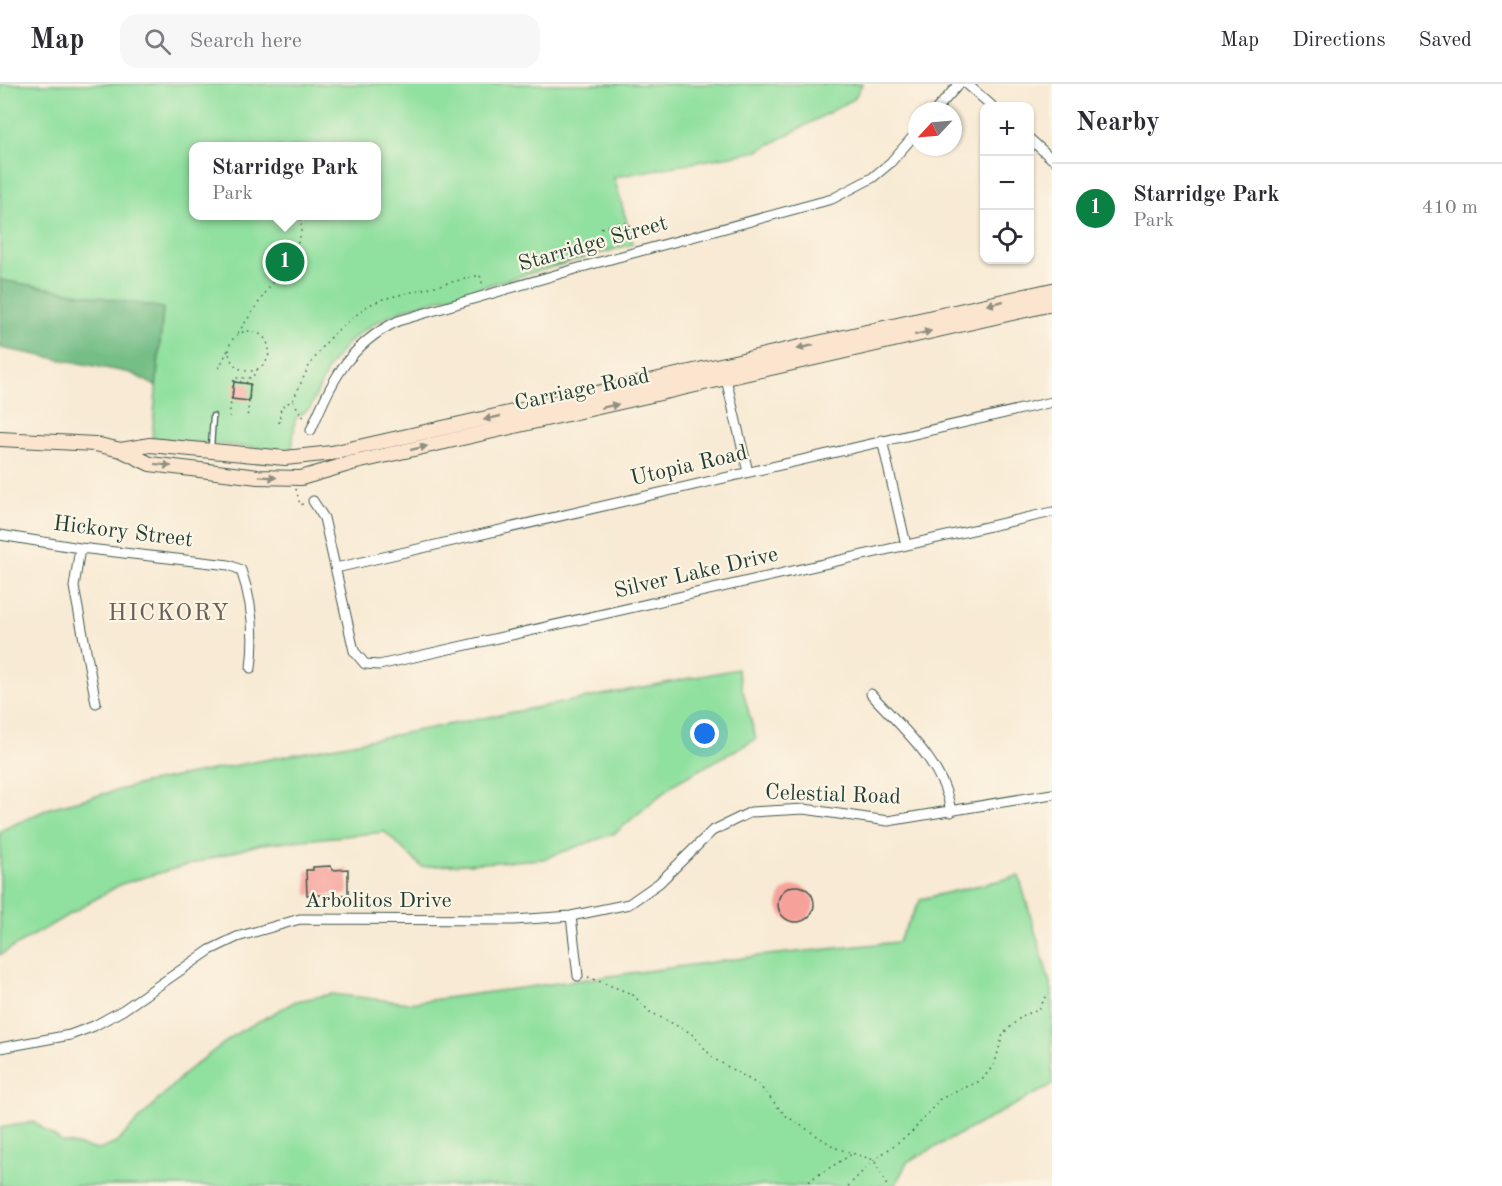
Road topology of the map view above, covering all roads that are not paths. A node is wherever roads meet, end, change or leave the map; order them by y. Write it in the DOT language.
graph roads {
  1 [pos="959,84"];
  2 [pos="967,84"];
  3 [pos="943,102"];
  4 [pos="987,102"];
  5 [pos="908,143"];
  6 [pos="1034,143"];
  7 [pos="1052,159"];
  8 [pos="1052,290"];
  9 [pos="1052,303"];
  10 [pos="896,332"];
  11 [pos="724,372"];
  12 [pos="1052,402"];
  13 [pos="213,416"];
  14 [pos="311,430"];
  15 [pos="0,439"];
  16 [pos="882,440"];
  17 [pos="120,450"];
  18 [pos="211,450"];
  19 [pos="361,454"];
  20 [pos="210,471"];
  21 [pos="748,472"];
  22 [pos="313,501"];
  23 [pos="1052,512"];
  24 [pos="0,535"];
  25 [pos="906,545"];
  26 [pos="80,549"];
  27 [pos="336,568"];
  28 [pos="251,668"];
  29 [pos="871,694"];
  30 [pos="96,703"];
  31 [pos="1052,794"];
  32 [pos="951,812"];
  33 [pos="571,916"];
  34 [pos="578,973"];
  35 [pos="0,1048"];
  1 -- 3 [label="street"];
  2 -- 4 [label="street"];
  5 -- 14 [label="street, Starridge Street"];
  6 -- 7 [label="street"];
  8 -- 10 [label="street, Carriage Road, one-way"];
  10 -- 9 [label="street, Carriage Road, one-way"];
  10 -- 11 [label="street, Carriage Road"];
  11 -- 19 [label="street, Carriage Road"];
  11 -- 21 [label="street"];
  12 -- 16 [label="street, Utopia Road"];
  13 -- 18 [label="lane"];
  15 -- 17 [label="street, Carriage Road"];
  16 -- 21 [label="street, Utopia Road"];
  16 -- 25 [label="street"];
  17 -- 18 [label="street, Carriage Road"];
  17 -- 20 [label="street, Carriage Road, one-way"];
  18 -- 19 [label="street, Carriage Road"];
  18 -- 20 [label="street"];
  20 -- 19 [label="street, Carriage Road, one-way"];
  21 -- 27 [label="street, Utopia Road"];
  22 -- 27 [label="street"];
  23 -- 25 [label="street, Silver Lake Drive"];
  24 -- 26 [label="street, Hickory Street"];
  25 -- 27 [label="street, Silver Lake Drive"];
  26 -- 28 [label="street, Hickory Street"];
  26 -- 30 [label="street"];
  29 -- 32 [label="street"];
  31 -- 32 [label="street, Celestial Road"];
  32 -- 33 [label="street, Celestial Road"];
  33 -- 34 [label="street"];
  33 -- 35 [label="street, Arbolitos Drive"];
}
